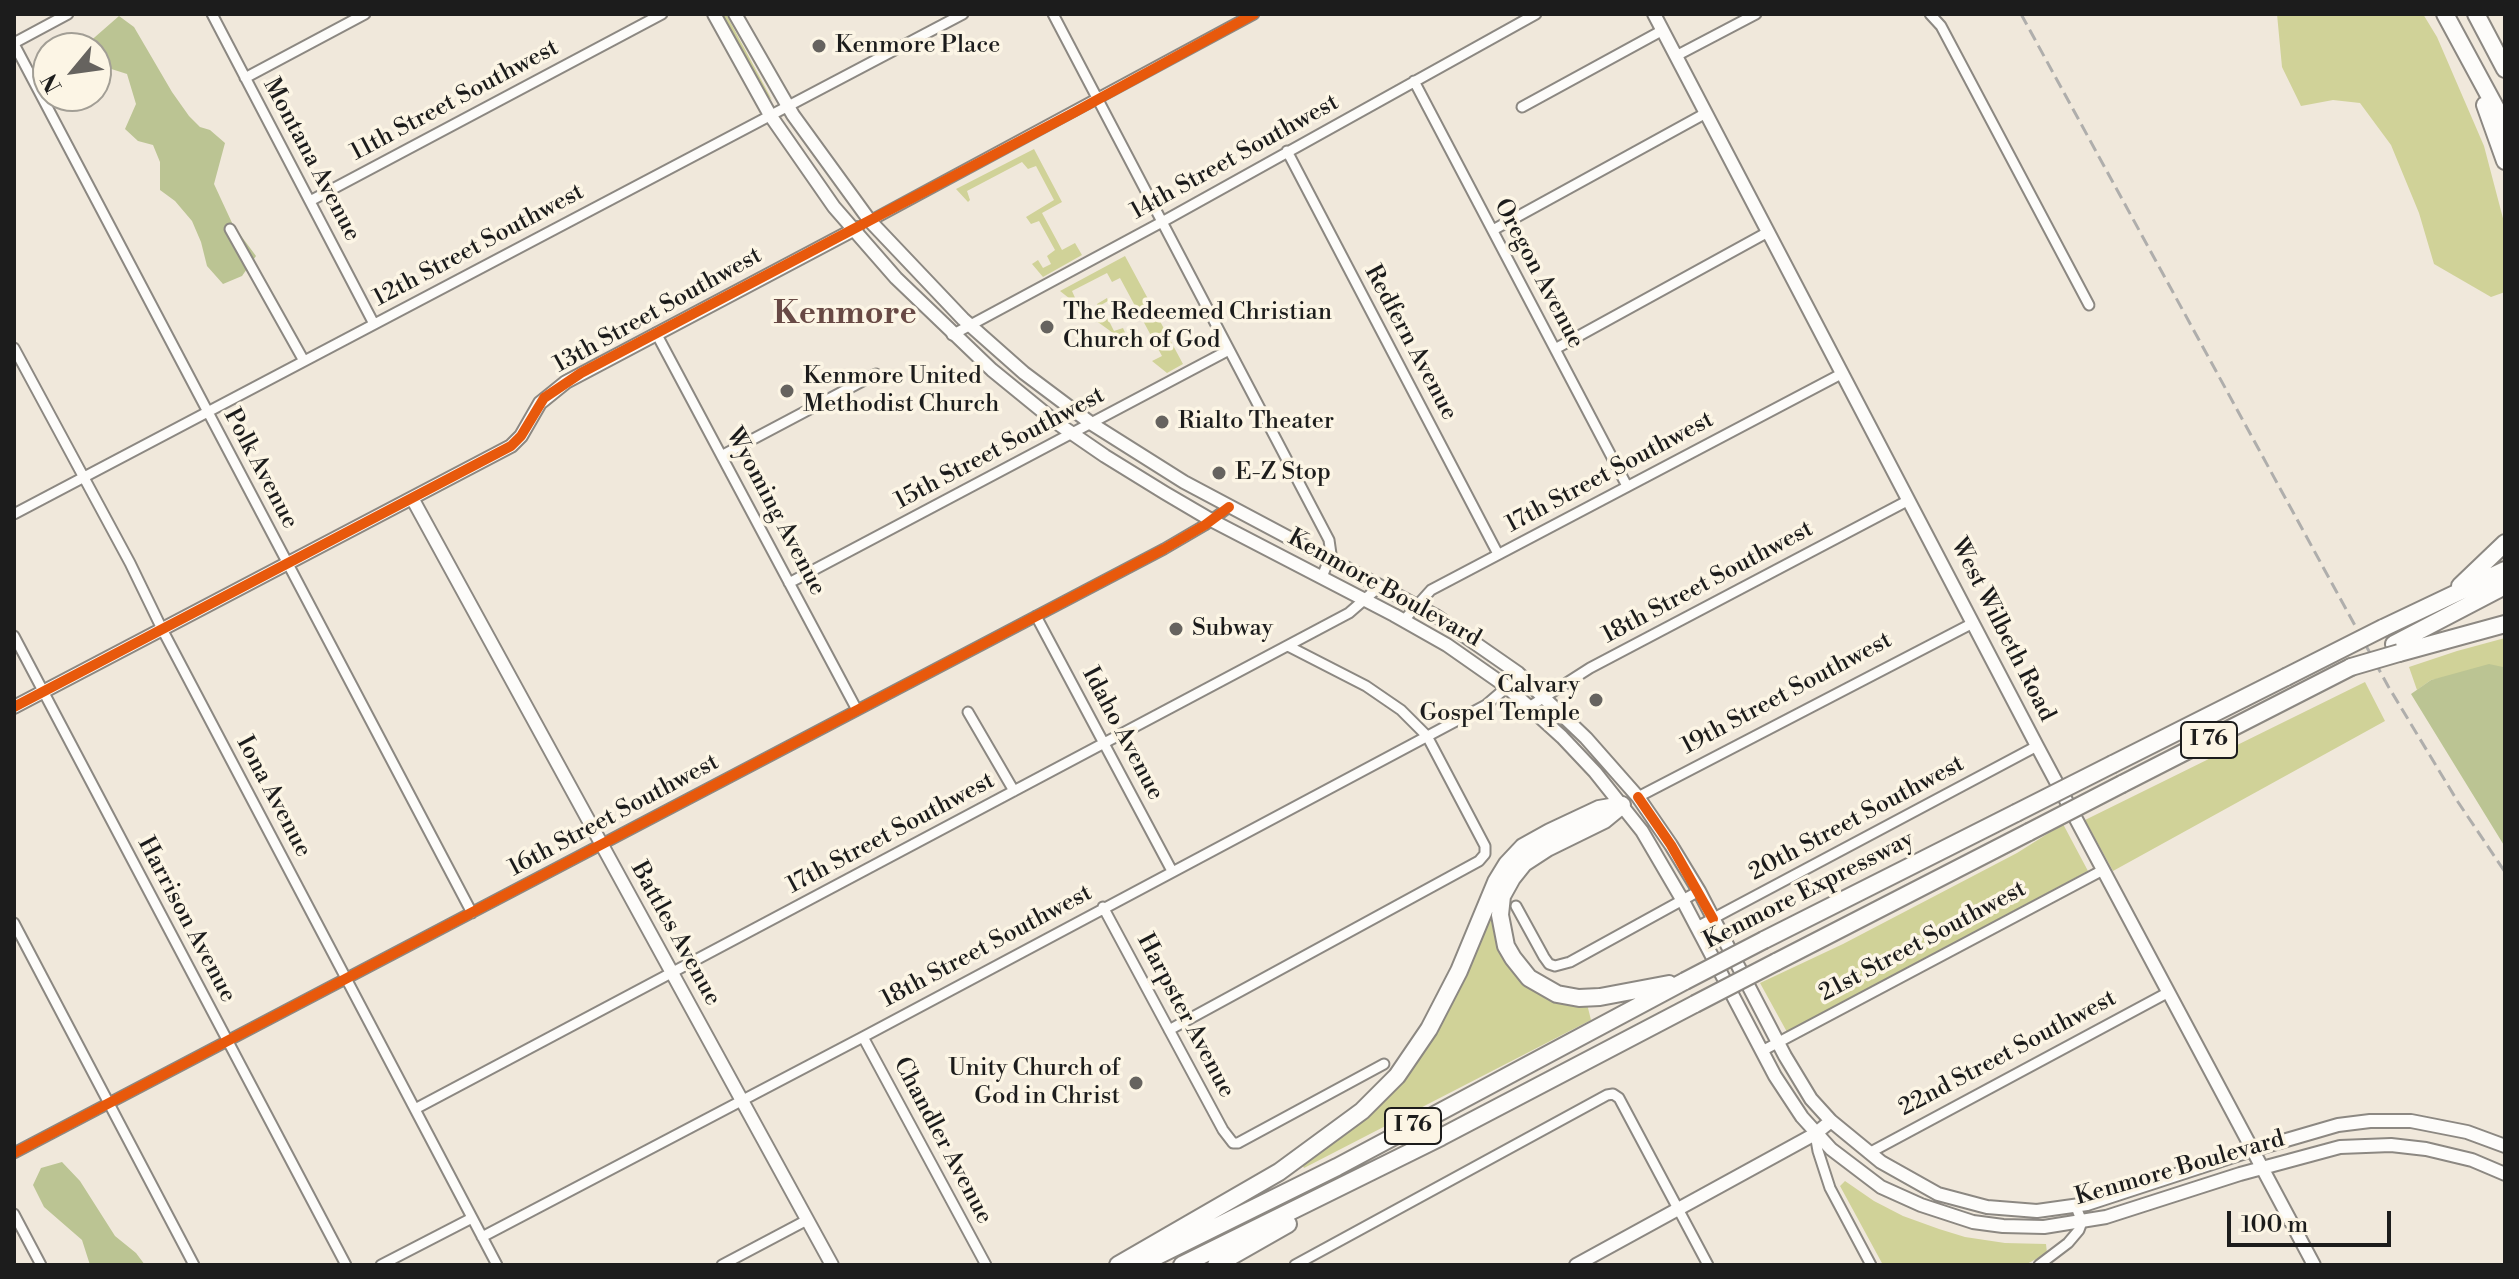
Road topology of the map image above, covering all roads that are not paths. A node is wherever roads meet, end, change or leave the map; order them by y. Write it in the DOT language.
graph roads {
  1 [pos="68,14"];
  2 [pos="212,14"];
  3 [pos="365,14"];
  4 [pos="662,14"];
  5 [pos="714,14"];
  6 [pos="735,14"];
  7 [pos="963,14"];
  8 [pos="1053,14"];
  9 [pos="1254,14"];
  10 [pos="1536,14"];
  11 [pos="1654,14"];
  12 [pos="1756,14"];
  13 [pos="1930,14"];
  14 [pos="2445,14"];
  15 [pos="2476,14"];
  16 [pos="1663,30"];
  17 [pos="14,43"];
  18 [pos="2464,48"];
  19 [pos="1676,56"];
  20 [pos="2505,69"];
  21 [pos="245,78"];
  22 [pos="1414,81"];
  23 [pos="1098,99"];
  24 [pos="787,106"];
  25 [pos="1522,107"];
  26 [pos="1706,113"];
  27 [pos="770,115"];
  28 [pos="2505,125"];
  29 [pos="1287,151"];
  30 [pos="2505,161"];
  31 [pos="310,201"];
  32 [pos="870,221"];
  33 [pos="1162,222"];
  34 [pos="230,229"];
  35 [pos="853,230"];
  36 [pos="1493,230"];
  37 [pos="1768,232"];
  38 [pos="2089,305"];
  39 [pos="374,324"];
  40 [pos="970,325"];
  41 [pos="656,333"];
  42 [pos="952,335"];
  43 [pos="14,348"];
  44 [pos="1555,349"];
  45 [pos="1229,350"];
  46 [pos="304,361"];
  47 [pos="1843,373"];
  48 [pos="876,374"];
  49 [pos="208,412"];
  50 [pos="1092,424"];
  51 [pos="1073,434"];
  52 [pos="723,455"];
  53 [pos="83,478"];
  54 [pos="1627,486"];
  55 [pos="412,498"];
  56 [pos="1909,500"];
  57 [pos="1229,507"];
  58 [pos="14,514"];
  59 [pos="1211,520"];
  60 [pos="2505,543"];
  61 [pos="1498,554"];
  62 [pos="1329,559"];
  63 [pos="288,563"];
  64 [pos="2505,570"];
  65 [pos="1322,577"];
  66 [pos="789,583"];
  67 [pos="1380,586"];
  68 [pos="2505,586"];
  69 [pos="2444,598"];
  70 [pos="1366,600"];
  71 [pos="1417,605"];
  72 [pos="1036,616"];
  73 [pos="1404,620"];
  74 [pos="1973,623"];
  75 [pos="2505,624"];
  76 [pos="162,629"];
  77 [pos="14,636"];
  78 [pos="1288,646"];
  79 [pos="2396,648"];
  80 [pos="1507,687"];
  81 [pos="43,692"];
  82 [pos="1544,697"];
  83 [pos="14,707"];
  84 [pos="1529,707"];
  85 [pos="857,710"];
  86 [pos="968,712"];
  87 [pos="1427,736"];
  88 [pos="1104,743"];
  89 [pos="2037,746"];
  90 [pos="1014,791"];
  91 [pos="1638,797"];
  92 [pos="1622,805"];
  93 [pos="602,845"];
  94 [pos="2103,870"];
  95 [pos="1172,871"];
  96 [pos="1699,891"];
  97 [pos="1683,901"];
  98 [pos="1516,906"];
  99 [pos="1103,907"];
  100 [pos="472,913"];
  101 [pos="1713,919"];
  102 [pos="14,923"];
  103 [pos="1697,927"];
  104 [pos="672,974"];
  105 [pos="346,979"];
  106 [pos="1685,981"];
  107 [pos="2167,993"];
  108 [pos="1169,1030"];
  109 [pos="863,1037"];
  110 [pos="227,1041"];
  111 [pos="1778,1042"];
  112 [pos="1762,1051"];
  113 [pos="1384,1064"];
  114 [pos="741,1100"];
  115 [pos="109,1103"];
  116 [pos="415,1109"];
  117 [pos="1831,1121"];
  118 [pos="1815,1134"];
  119 [pos="1441,1137"];
  120 [pos="2505,1146"];
  121 [pos="2252,1150"];
  122 [pos="14,1153"];
  123 [pos="1869,1153"];
  124 [pos="2262,1168"];
  125 [pos="2505,1174"];
  126 [pos="2076,1207"];
  127 [pos="1678,1209"];
  128 [pos="14,1214"];
  129 [pos="472,1218"];
  130 [pos="807,1220"];
  131 [pos="2082,1222"];
  132 [pos="482,1237"];
  133 [pos="1869,1262"];
  134 [pos="41,1265"];
  135 [pos="194,1265"];
  136 [pos="346,1265"];
  137 [pos="381,1265"];
  138 [pos="497,1265"];
  139 [pos="722,1265"];
  140 [pos="832,1265"];
  141 [pos="986,1265"];
  142 [pos="1118,1265"];
  143 [pos="1139,1265"];
  144 [pos="1182,1265"];
  145 [pos="1216,1265"];
  146 [pos="1295,1265"];
  147 [pos="1576,1265"];
  148 [pos="1708,1265"];
  149 [pos="1857,1265"];
  150 [pos="2039,1265"];
  151 [pos="2314,1265"];
  1 -- 17 [label="street"];
  2 -- 21 [label="street, Montana Avenue"];
  3 -- 21 [label="street"];
  4 -- 31 [label="street, 11th Street Southwest"];
  5 -- 27 [label="main road, Kenmore Boulevard"];
  6 -- 24 [label="main road, Kenmore Boulevard"];
  7 -- 24 [label="street, 12th Street Southwest"];
  8 -- 23 [label="street"];
  9 -- 23 [label="street, 13th Street Southwest"];
  10 -- 22 [label="street, 14th Street Southwest"];
  11 -- 16 [label="main road, West Wilbeth Road"];
  12 -- 19 [label="street"];
  13 -- 38 [label="street"];
  14 -- 18 [label="highway"];
  15 -- 20 [label="highway"];
  16 -- 19 [label="main road, West Wilbeth Road"];
  16 -- 25 [label="street"];
  17 -- 49 [label="street, Polk Avenue"];
  18 -- 28 [label="highway"];
  18 -- 30 [label="highway"];
  19 -- 26 [label="main road, West Wilbeth Road"];
  21 -- 31 [label="street, Montana Avenue"];
  22 -- 29 [label="street, 14th Street Southwest"];
  22 -- 36 [label="street, Oregon Avenue"];
  23 -- 32 [label="street, 13th Street Southwest"];
  23 -- 33 [label="street"];
  24 -- 27 [label="street, 12th Street Southwest"];
  24 -- 32 [label="main road, Kenmore Boulevard"];
  26 -- 36 [label="street"];
  26 -- 37 [label="main road, West Wilbeth Road"];
  27 -- 35 [label="main road, Kenmore Boulevard"];
  27 -- 39 [label="street, 12th Street Southwest"];
  29 -- 33 [label="street, 14th Street Southwest"];
  29 -- 61 [label="street, Redfern Avenue"];
  31 -- 39 [label="street, Montana Avenue"];
  32 -- 35 [label="main road, 13th Street Southwest"];
  32 -- 40 [label="main road, Kenmore Boulevard"];
  33 -- 40 [label="street, 14th Street Southwest"];
  33 -- 45 [label="street"];
  34 -- 46 [label="street"];
  35 -- 41 [label="main road, 13th Street Southwest"];
  35 -- 42 [label="main road, Kenmore Boulevard"];
  36 -- 44 [label="street, Oregon Avenue"];
  37 -- 44 [label="street"];
  37 -- 47 [label="main road, West Wilbeth Road"];
  39 -- 46 [label="street, 12th Street Southwest"];
  40 -- 42 [label="street, 14th Street Southwest"];
  40 -- 50 [label="main road, Kenmore Boulevard"];
  41 -- 52 [label="street, Wyoming Avenue"];
  41 -- 55 [label="main road, 13th Street Southwest"];
  42 -- 51 [label="main road, Kenmore Boulevard"];
  43 -- 53 [label="street, Iona Avenue"];
  44 -- 54 [label="street, Oregon Avenue"];
  45 -- 50 [label="street, 15th Street Southwest"];
  45 -- 62 [label="street"];
  46 -- 49 [label="street, 12th Street Southwest"];
  47 -- 54 [label="street, 17th Street Southwest"];
  47 -- 56 [label="main road, West Wilbeth Road"];
  48 -- 52 [label="street"];
  49 -- 53 [label="street, 12th Street Southwest"];
  49 -- 63 [label="street, Polk Avenue"];
  50 -- 51 [label="street, 15th Street Southwest"];
  50 -- 57 [label="main road, Kenmore Boulevard"];
  51 -- 59 [label="main road, Kenmore Boulevard"];
  51 -- 66 [label="street, 15th Street Southwest"];
  52 -- 66 [label="street, Wyoming Avenue"];
  53 -- 58 [label="street, 12th Street Southwest"];
  53 -- 76 [label="street, Iona Avenue"];
  54 -- 61 [label="street, 17th Street Southwest"];
  55 -- 63 [label="main road, 13th Street Southwest"];
  55 -- 93 [label="main road, Battles Avenue"];
  56 -- 74 [label="main road, West Wilbeth Road"];
  56 -- 82 [label="street, 18th Street Southwest"];
  57 -- 59 [label="street, 16th Street Southwest"];
  57 -- 62 [label="main road, Kenmore Boulevard"];
  59 -- 65 [label="main road, Kenmore Boulevard"];
  59 -- 72 [label="street, 16th Street Southwest"];
  60 -- 69 [label="highway"];
  61 -- 71 [label="street, 17th Street Southwest"];
  62 -- 65 [label="street"];
  62 -- 67 [label="main road, Kenmore Boulevard"];
  63 -- 76 [label="main road, 13th Street Southwest"];
  63 -- 100 [label="street, Polk Avenue"];
  64 -- 69 [label="highway, Kenmore Expressway / I 76"];
  65 -- 70 [label="main road, Kenmore Boulevard"];
  66 -- 85 [label="street, Wyoming Avenue"];
  67 -- 70 [label="street, 17th Street Southwest"];
  67 -- 71 [label="main road, Kenmore Boulevard"];
  68 -- 79 [label="highway"];
  69 -- 106 [label="highway, Kenmore Expressway / I 76, bridge"];
  70 -- 73 [label="main road, Kenmore Boulevard"];
  70 -- 78 [label="street, 17th Street Southwest"];
  71 -- 73 [label="street, 17th Street Southwest"];
  71 -- 82 [label="main road, Kenmore Boulevard"];
  72 -- 85 [label="street, 16th Street Southwest"];
  72 -- 88 [label="street, Idaho Avenue"];
  73 -- 80 [label="main road, Kenmore Boulevard"];
  74 -- 89 [label="main road, West Wilbeth Road"];
  74 -- 91 [label="street, 19th Street Southwest"];
  75 -- 79 [label="highway"];
  76 -- 81 [label="main road, 13th Street Southwest"];
  76 -- 105 [label="street, Iona Avenue"];
  77 -- 81 [label="street, Harrison Avenue"];
  78 -- 87 [label="street"];
  78 -- 88 [label="street, 17th Street Southwest"];
  79 -- 119 [label="highway, Kenmore Expressway / I 76, bridge"];
  80 -- 84 [label="main road, Kenmore Boulevard"];
  80 -- 87 [label="street, 18th Street Southwest"];
  81 -- 83 [label="main road, 13th Street Southwest"];
  81 -- 110 [label="street, Harrison Avenue"];
  82 -- 84 [label="street, 18th Street Southwest"];
  82 -- 91 [label="main road, Kenmore Boulevard"];
  84 -- 92 [label="main road, Kenmore Boulevard"];
  85 -- 93 [label="street, 16th Street Southwest"];
  86 -- 90 [label="street"];
  87 -- 95 [label="street, 18th Street Southwest"];
  87 -- 108 [label="street"];
  88 -- 90 [label="street, 17th Street Southwest"];
  88 -- 95 [label="street, Idaho Avenue"];
  89 -- 94 [label="main road, West Wilbeth Road"];
  89 -- 101 [label="street, 20th Street Southwest"];
  90 -- 104 [label="street, 17th Street Southwest"];
  91 -- 92 [label="main road, 19th Street Southwest"];
  91 -- 96 [label="main road, Kenmore Boulevard"];
  92 -- 97 [label="main road, Kenmore Boulevard"];
  92 -- 106 [label="highway"];
  92 -- 142 [label="highway"];
  93 -- 100 [label="street, 16th Street Southwest"];
  93 -- 104 [label="main road, Battles Avenue"];
  94 -- 107 [label="main road, West Wilbeth Road"];
  94 -- 111 [label="street, 21st Street Southwest"];
  95 -- 99 [label="street, 18th Street Southwest"];
  96 -- 97 [label="street"];
  96 -- 101 [label="main road, Kenmore Boulevard"];
  97 -- 98 [label="street"];
  97 -- 103 [label="main road, Kenmore Boulevard"];
  99 -- 108 [label="street, Harpster Avenue"];
  99 -- 109 [label="street, 18th Street Southwest"];
  100 -- 105 [label="street, 16th Street Southwest"];
  101 -- 103 [label="street, 20th Street Southwest"];
  101 -- 111 [label="main road, Kenmore Boulevard"];
  102 -- 115 [label="street"];
  103 -- 112 [label="main road, Kenmore Boulevard"];
  104 -- 114 [label="main road, Battles Avenue"];
  104 -- 116 [label="street, 17th Street Southwest"];
  105 -- 110 [label="street, 16th Street Southwest"];
  105 -- 116 [label="street, Iona Avenue"];
  106 -- 143 [label="highway, Kenmore Expressway / I 76"];
  107 -- 121 [label="main road, West Wilbeth Road"];
  107 -- 123 [label="street, 22nd Street Southwest"];
  108 -- 113 [label="street, Harpster Avenue"];
  109 -- 114 [label="street, 18th Street Southwest"];
  109 -- 141 [label="street, Chandler Avenue"];
  110 -- 115 [label="street, 16th Street Southwest"];
  110 -- 136 [label="street, Harrison Avenue"];
  111 -- 112 [label="street, 21st Street Southwest"];
  111 -- 117 [label="main road, Kenmore Boulevard"];
  112 -- 118 [label="main road, Kenmore Boulevard"];
  114 -- 130 [label="main road, Battles Avenue"];
  114 -- 132 [label="street, 18th Street Southwest"];
  115 -- 122 [label="street, 16th Street Southwest"];
  115 -- 135 [label="street"];
  116 -- 129 [label="street, Iona Avenue"];
  117 -- 118 [label="main road"];
  117 -- 123 [label="main road, Kenmore Boulevard"];
  118 -- 127 [label="main road"];
  118 -- 131 [label="main road, Kenmore Boulevard"];
  118 -- 133 [label="street"];
  119 -- 144 [label="highway, Kenmore Expressway / I 76"];
  119 -- 145 [label="highway"];
  120 -- 121 [label="main road, Kenmore Boulevard"];
  121 -- 124 [label="main road, West Wilbeth Road"];
  121 -- 126 [label="main road, Kenmore Boulevard"];
  123 -- 126 [label="main road, Kenmore Boulevard"];
  124 -- 125 [label="main road, Kenmore Boulevard"];
  124 -- 131 [label="main road, Kenmore Boulevard"];
  124 -- 151 [label="main road, West Wilbeth Road"];
  126 -- 131 [label="street"];
  127 -- 146 [label="street"];
  127 -- 147 [label="main road"];
  127 -- 148 [label="street"];
  128 -- 134 [label="street"];
  129 -- 132 [label="street, Iona Avenue"];
  129 -- 137 [label="street"];
  130 -- 139 [label="street"];
  130 -- 140 [label="main road, Battles Avenue"];
  131 -- 150 [label="street"];
  132 -- 138 [label="street, Iona Avenue"];
  133 -- 149 [label="street"];
}
